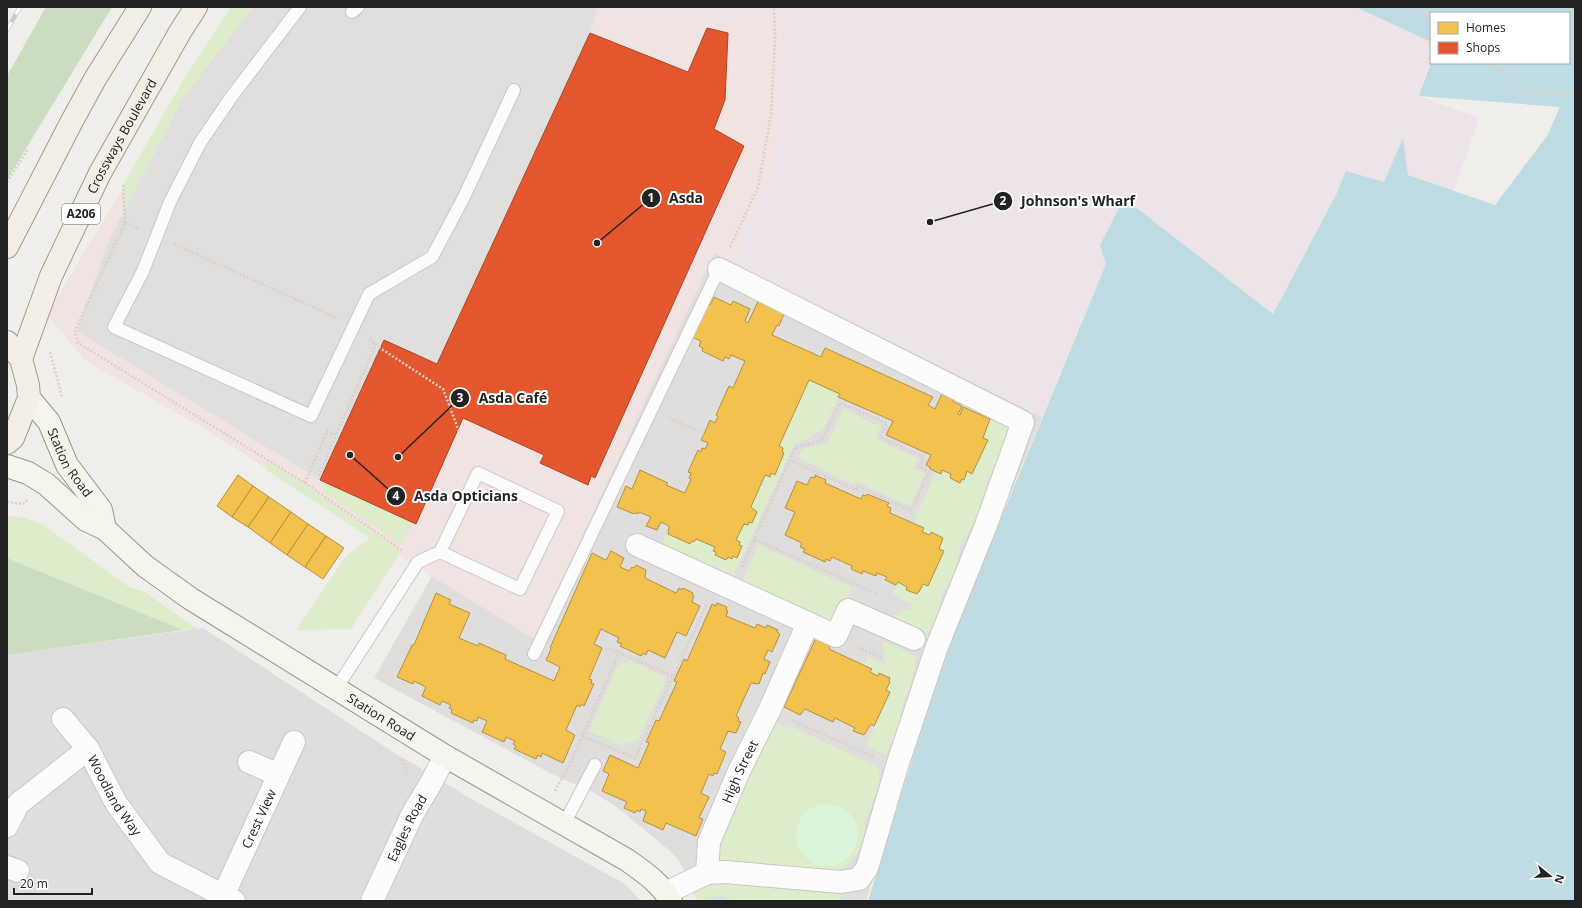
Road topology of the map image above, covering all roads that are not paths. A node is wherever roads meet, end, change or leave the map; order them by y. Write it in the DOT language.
graph roads {
  1 [pos="140,7"];
  2 [pos="196,7"];
  3 [pos="300,7"];
  4 [pos="514,90"];
  5 [pos="7,247"];
  6 [pos="719,269"];
  7 [pos="7,342"];
  8 [pos="21,359"];
  9 [pos="30,398"];
  10 [pos="7,443"];
  11 [pos="7,466"];
  12 [pos="105,529"];
  13 [pos="637,546"];
  14 [pos="440,552"];
  15 [pos="808,623"];
  16 [pos="914,639"];
  17 [pos="534,654"];
  18 [pos="336,688"];
  19 [pos="63,719"];
  20 [pos="294,742"];
  21 [pos="88,749"];
  22 [pos="445,756"];
  23 [pos="249,762"];
  24 [pos="595,765"];
  25 [pos="279,775"];
  26 [pos="564,824"];
  27 [pos="7,826"];
  28 [pos="707,873"];
  29 [pos="668,897"];
  30 [pos="229,898"];
  31 [pos="372,901"];
  1 -- 5 [label="main road"];
  2 -- 8 [label="main road, Crossways Boulevard / A206"];
  3 -- 4 [label="lane"];
  6 -- 17 [label="lane"];
  6 -- 28 [label="street"];
  7 -- 8 [label="main road"];
  8 -- 9 [label="main road"];
  9 -- 10 [label="main road"];
  9 -- 12 [label="main road, Station Road"];
  11 -- 12 [label="main road, Station Road"];
  12 -- 18 [label="main road, Station Road"];
  13 -- 15 [label="street"];
  14 -- 14 [label="lane"];
  14 -- 18 [label="lane"];
  15 -- 16 [label="street"];
  15 -- 28 [label="street, High Street"];
  18 -- 22 [label="main road, Station Road"];
  19 -- 21 [label="street"];
  20 -- 25 [label="street, Crest View"];
  21 -- 27 [label="street, Woodland Way"];
  21 -- 30 [label="street, Woodland Way"];
  22 -- 26 [label="main road, Station Road"];
  22 -- 31 [label="street, Eagles Road"];
  23 -- 25 [label="street"];
  24 -- 26 [label="lane"];
  25 -- 30 [label="street, Crest View"];
  26 -- 29 [label="main road, Station Road"];
  28 -- 29 [label="street"];
}
